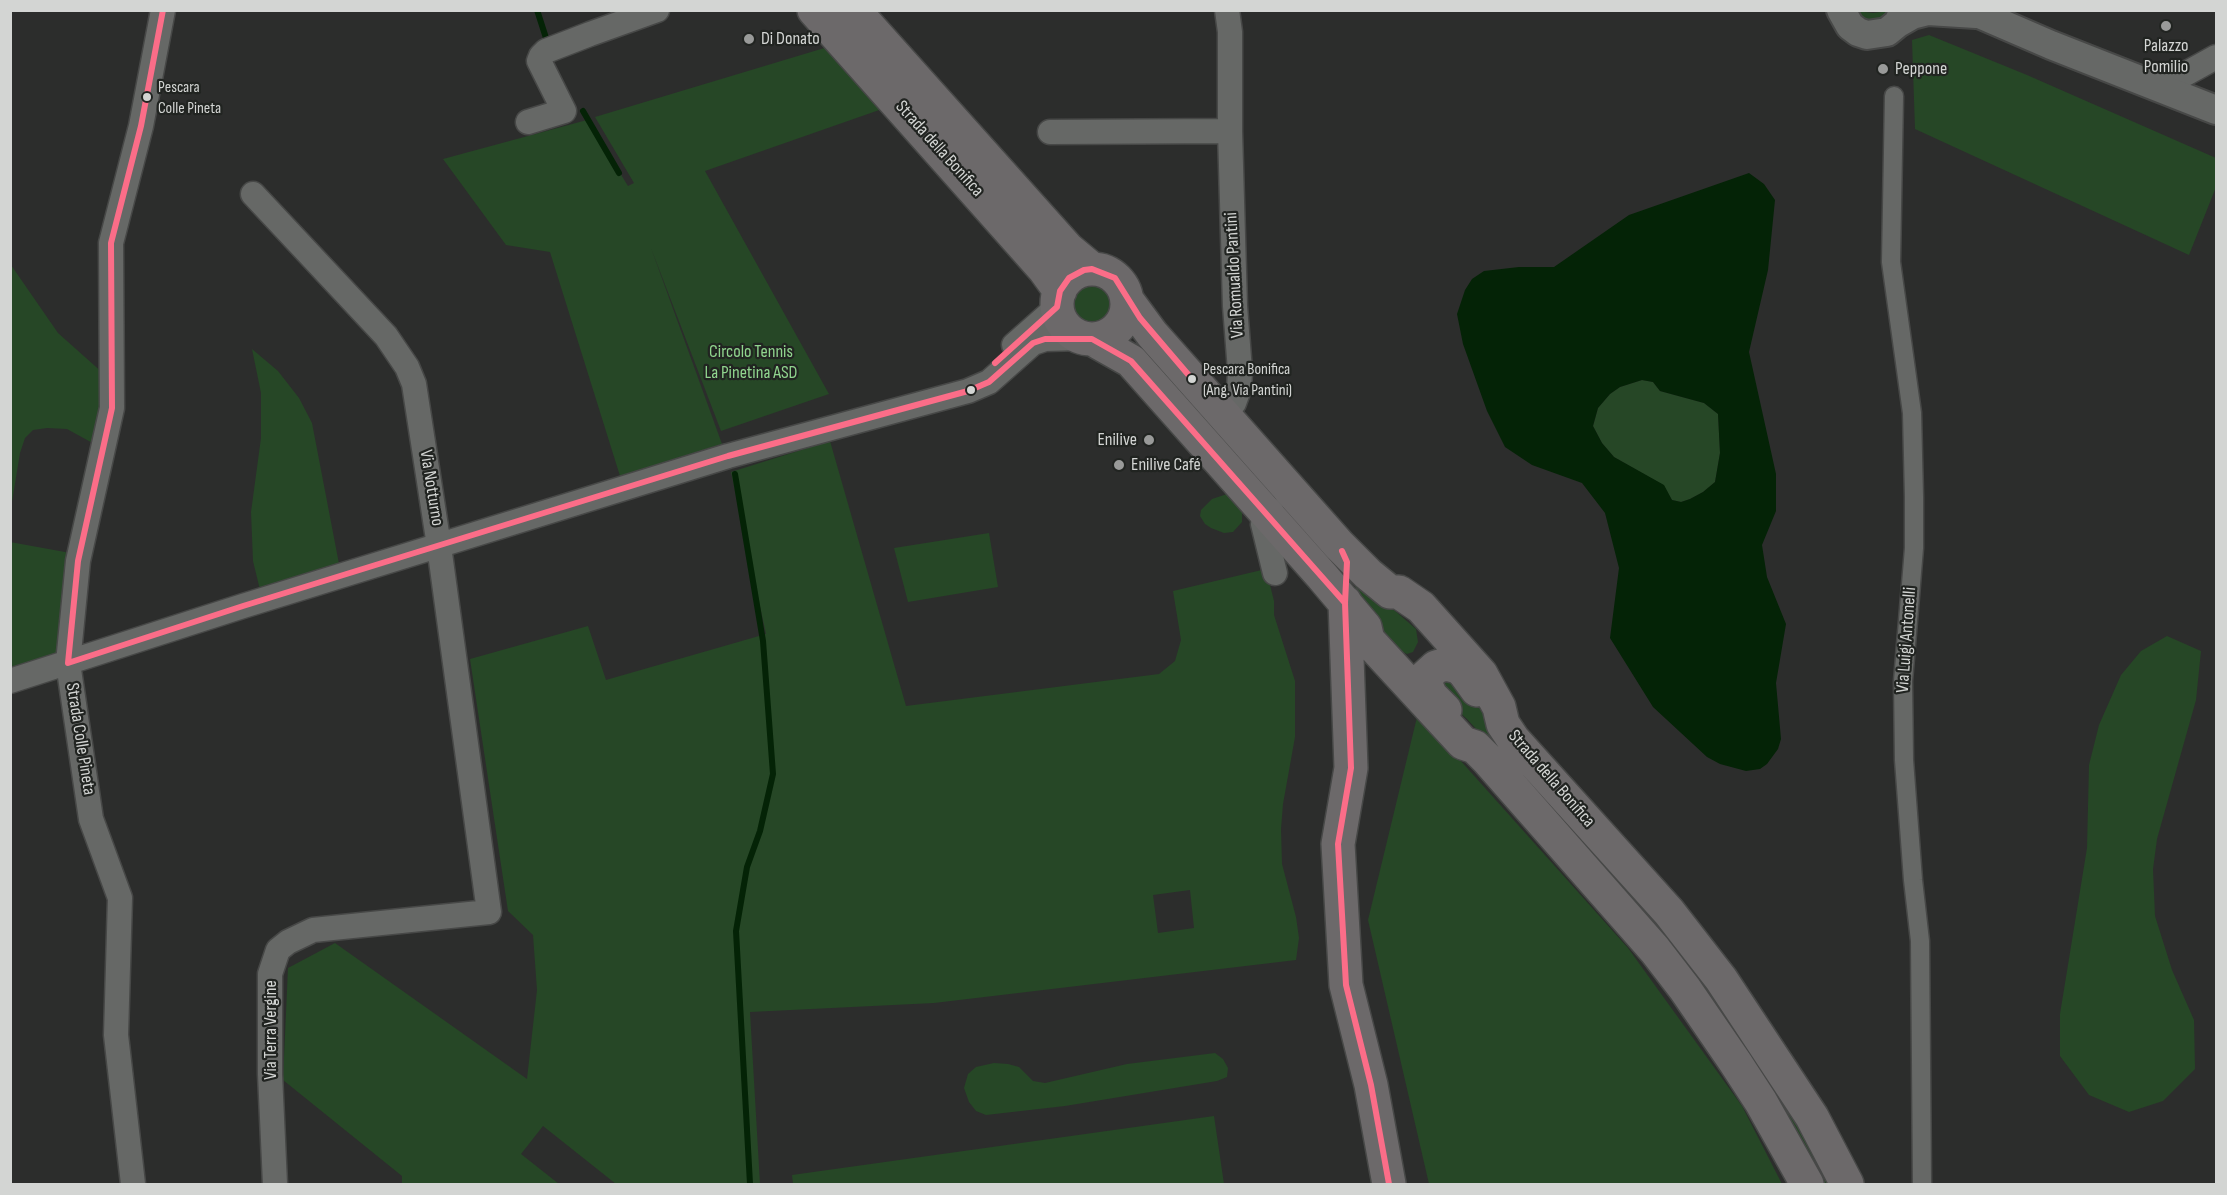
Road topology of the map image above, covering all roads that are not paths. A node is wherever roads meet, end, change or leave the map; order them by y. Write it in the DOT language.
graph roads {
  1 [pos="163,10"];
  2 [pos="657,10"];
  3 [pos="814,10"];
  4 [pos="854,10"];
  5 [pos="1227,10"];
  6 [pos="1973,12"];
  7 [pos="1840,13"];
  8 [pos="1901,17"];
  9 [pos="2217,57"];
  10 [pos="2160,88"];
  11 [pos="1894,96"];
  12 [pos="2217,110"];
  13 [pos="528,122"];
  14 [pos="1230,131"];
  15 [pos="1050,132"];
  16 [pos="253,195"];
  17 [pos="1092,270"];
  18 [pos="1059,299"];
  19 [pos="1127,300"];
  20 [pos="1087,339"];
  21 [pos="968,391"];
  22 [pos="1224,416"];
  23 [pos="1286,486"];
  24 [pos="1268,514"];
  25 [pos="1339,545"];
  26 [pos="439,546"];
  27 [pos="1275,573"];
  28 [pos="1390,592"];
  29 [pos="1355,615"];
  30 [pos="68,663"];
  31 [pos="10,681"];
  32 [pos="1503,724"];
  33 [pos="1475,747"];
  34 [pos="489,912"];
  35 [pos="133,1185"];
  36 [pos="275,1185"];
  37 [pos="1389,1185"];
  38 [pos="1807,1185"];
  39 [pos="1847,1185"];
  40 [pos="1922,1185"];
  1 -- 30 [label="street, Strada Colle Pineta"];
  2 -- 13 [label="street"];
  3 -- 18 [label="main road, Strada della Bonifica"];
  4 -- 17 [label="main road, Strada della Bonifica"];
  5 -- 14 [label="street, Via Romualdo Pantini"];
  6 -- 8 [label="street"];
  6 -- 10 [label="street"];
  7 -- 8 [label="street"];
  9 -- 10 [label="street"];
  10 -- 12 [label="street"];
  11 -- 40 [label="street, Via Luigi Antonelli"];
  14 -- 15 [label="street"];
  14 -- 22 [label="street, Via Romualdo Pantini"];
  16 -- 26 [label="street, Via Notturno"];
  17 -- 18 [label="main road"];
  17 -- 19 [label="main road"];
  18 -- 20 [label="main road"];
  18 -- 21 [label="street"];
  19 -- 20 [label="main road"];
  19 -- 22 [label="main road, Strada della Bonifica"];
  20 -- 21 [label="street"];
  20 -- 24 [label="main road, Strada della Bonifica"];
  21 -- 26 [label="street"];
  22 -- 23 [label="main road, Strada della Bonifica"];
  23 -- 24 [label="street"];
  23 -- 25 [label="main road, Strada della Bonifica"];
  24 -- 27 [label="street"];
  24 -- 29 [label="main road, Strada della Bonifica"];
  25 -- 28 [label="main road, Strada della Bonifica"];
  25 -- 29 [label="main road"];
  26 -- 30 [label="street"];
  26 -- 34 [label="street, Via Notturno"];
  28 -- 29 [label="main road"];
  28 -- 32 [label="main road, Strada della Bonifica"];
  29 -- 33 [label="main road, Strada della Bonifica"];
  29 -- 37 [label="main road"];
  30 -- 31 [label="street"];
  30 -- 35 [label="street, Strada Colle Pineta"];
  32 -- 33 [label="main road"];
  32 -- 39 [label="main road, Strada della Bonifica"];
  33 -- 38 [label="main road, Strada della Bonifica"];
  34 -- 36 [label="street, Via Terra Vergine"];
}
